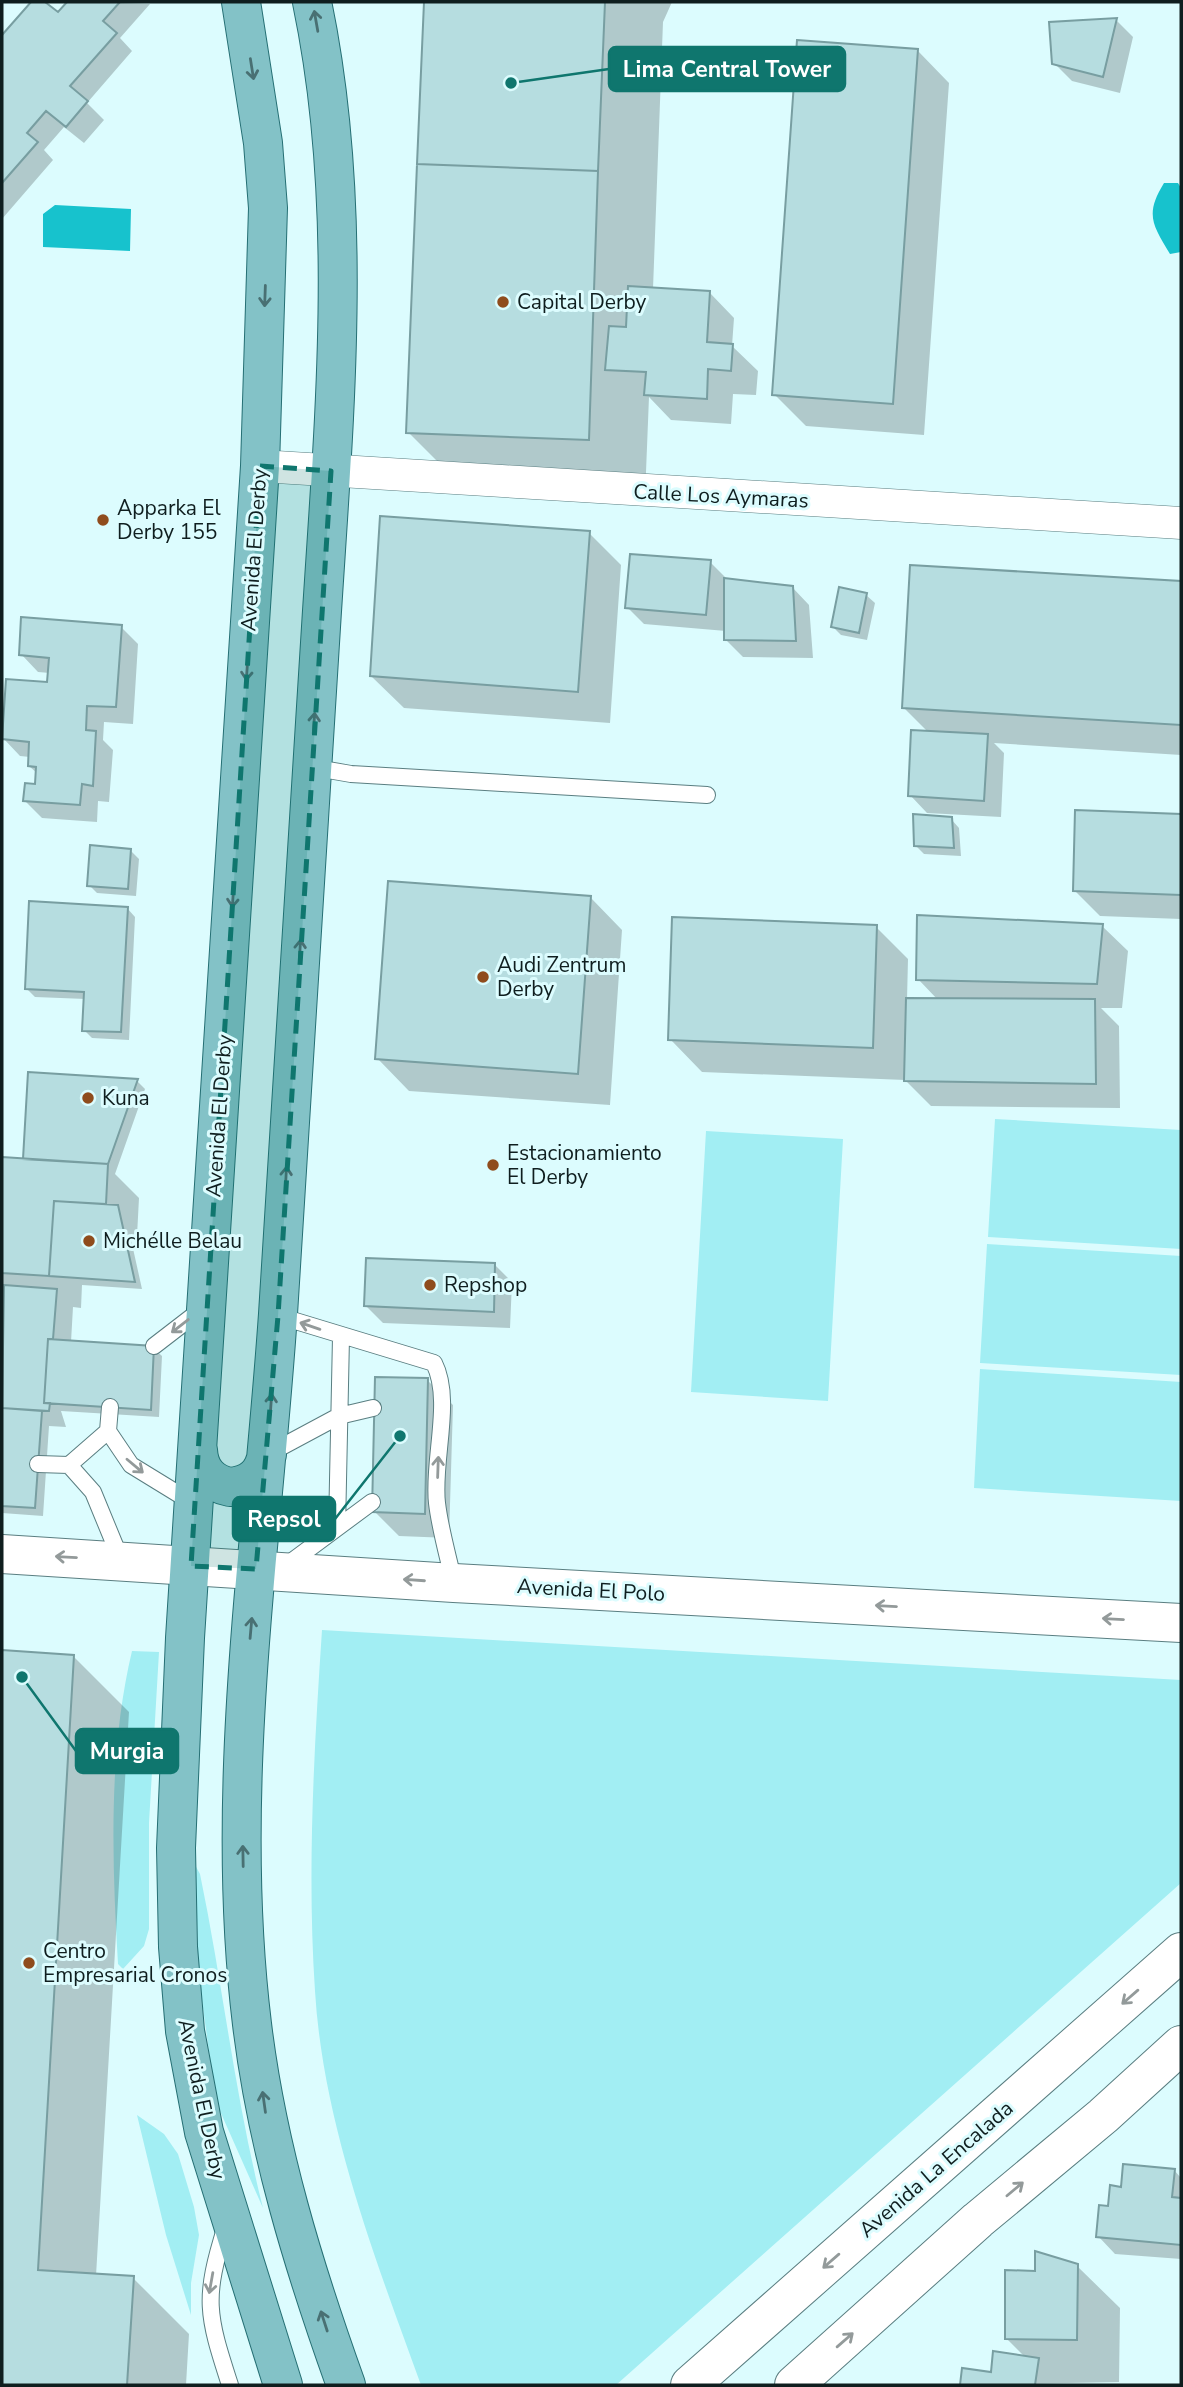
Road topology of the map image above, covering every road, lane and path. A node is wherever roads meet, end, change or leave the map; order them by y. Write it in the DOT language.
graph roads {
  1 [pos="241,2"];
  2 [pos="312,2"];
  3 [pos="260,466"];
  4 [pos="331,471"];
  5 [pos="1181,523"];
  6 [pos="311,768"];
  7 [pos="707,795"];
  8 [pos="207,1305"];
  9 [pos="278,1316"];
  10 [pos="341,1337"];
  11 [pos="154,1346"];
  12 [pos="110,1407"];
  13 [pos="373,1408"];
  14 [pos="339,1416"];
  15 [pos="108,1431"];
  16 [pos="198,1450"];
  17 [pos="267,1454"];
  18 [pos="38,1464"];
  19 [pos="69,1465"];
  20 [pos="372,1502"];
  21 [pos="195,1503"];
  22 [pos="337,1528"];
  23 [pos="2,1553"];
  24 [pos="121,1560"];
  25 [pos="191,1566"];
  26 [pos="268,1570"];
  27 [pos="454,1583"];
  28 [pos="1181,1623"];
  29 [pos="1181,1952"];
  30 [pos="1181,2045"];
  31 [pos="1181,2074"];
  32 [pos="1103,2116"];
  33 [pos="228,2217"];
  34 [pos="230,2385"];
  35 [pos="283,2385"];
  36 [pos="346,2385"];
  37 [pos="690,2385"];
  38 [pos="794,2385"];
  1 -- 3 [label="main road, Avenida El Derby, one-way"];
  4 -- 2 [label="main road, one-way"];
  3 -- 4 [label="street, Calle Los Aymaras"];
  3 -- 8 [label="main road, Avenida El Derby, one-way"];
  4 -- 5 [label="street, Calle Los Aymaras"];
  6 -- 4 [label="main road, one-way"];
  6 -- 7 [label="lane"];
  9 -- 6 [label="main road, one-way"];
  8 -- 11 [label="lane, one-way"];
  8 -- 16 [label="main road, Avenida El Derby"];
  10 -- 9 [label="lane, one-way"];
  17 -- 9 [label="main road, one-way"];
  10 -- 14 [label="lane"];
  27 -- 10 [label="lane, one-way"];
  12 -- 15 [label="lane"];
  13 -- 14 [label="lane"];
  14 -- 17 [label="lane"];
  14 -- 22 [label="lane"];
  15 -- 19 [label="lane"];
  15 -- 21 [label="lane, one-way"];
  16 -- 17 [label="main road"];
  16 -- 21 [label="main road, Avenida El Derby"];
  17 -- 26 [label="main road"];
  18 -- 19 [label="lane"];
  19 -- 24 [label="lane"];
  20 -- 22 [label="lane"];
  21 -- 25 [label="main road, Avenida El Derby"];
  22 -- 26 [label="lane"];
  24 -- 23 [label="main road, Avenida El Polo, one-way"];
  24 -- 25 [label="main road, Avenida El Polo"];
  25 -- 26 [label="main road, Avenida El Polo"];
  25 -- 33 [label="main road, Avenida El Derby"];
  27 -- 26 [label="main road, Avenida El Polo, one-way"];
  36 -- 26 [label="main road, one-way"];
  28 -- 27 [label="main road, Avenida El Polo, one-way"];
  29 -- 37 [label="main road, Avenida La Encalada, one-way"];
  30 -- 32 [label="main road"];
  31 -- 32 [label="main road"];
  38 -- 32 [label="main road, one-way"];
  33 -- 34 [label="lane, one-way"];
  33 -- 35 [label="main road, Avenida El Derby"];
}
